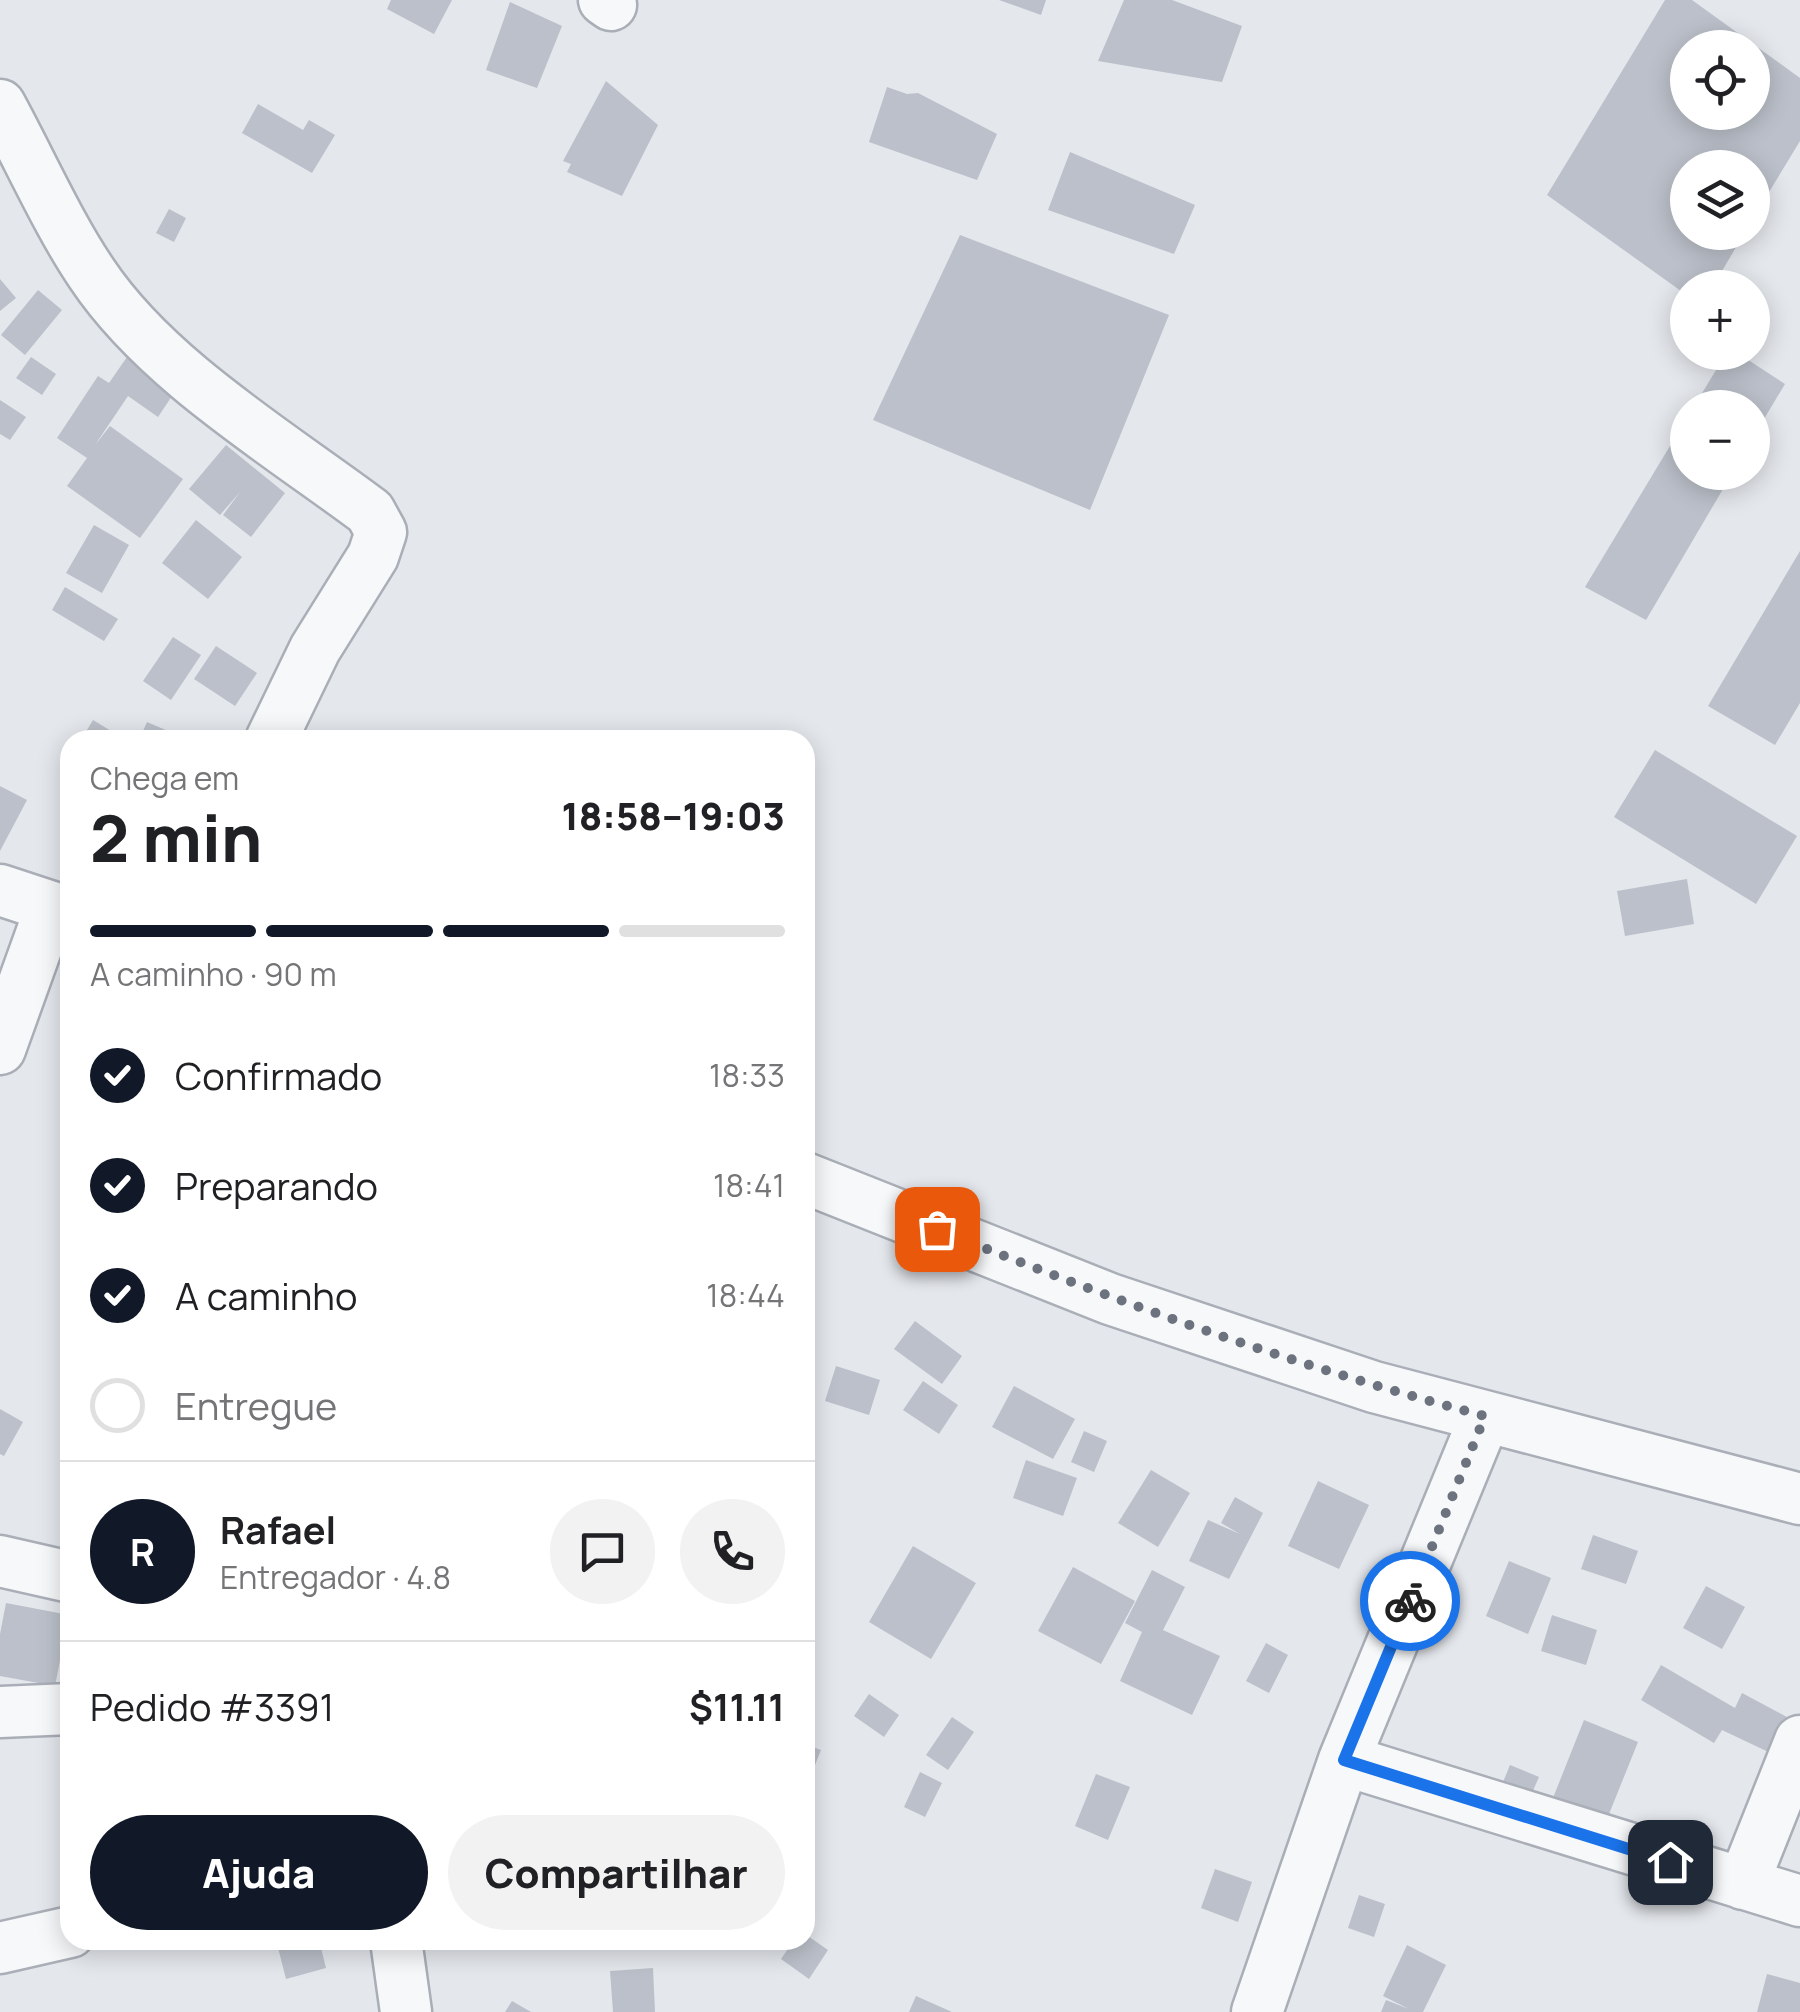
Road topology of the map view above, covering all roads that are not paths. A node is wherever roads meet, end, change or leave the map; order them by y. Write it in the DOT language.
graph roads {
  1 [pos="0,105"];
  2 [pos="277,730"];
  3 [pos="0,890"];
  4 [pos="60,910"];
  5 [pos="60,912"];
  6 [pos="0,1049"];
  7 [pos="815,1182"];
  8 [pos="1485,1416"];
  9 [pos="1800,1499"];
  10 [pos="0,1561"];
  11 [pos="60,1575"];
  12 [pos="60,1709"];
  13 [pos="0,1712"];
  14 [pos="1800,1741"];
  15 [pos="1344,1760"];
  16 [pos="1743,1884"];
  17 [pos="1800,1901"];
  18 [pos="60,1934"];
  19 [pos="0,1948"];
  20 [pos="397,1950"];
  21 [pos="406,2012"];
  22 [pos="1257,2012"];
  1 -- 2 [label="street"];
  3 -- 4 [label="street"];
  5 -- 6 [label="street"];
  7 -- 8 [label="street"];
  8 -- 9 [label="street"];
  8 -- 15 [label="street"];
  10 -- 11 [label="street"];
  12 -- 13 [label="street"];
  14 -- 16 [label="street"];
  15 -- 16 [label="street"];
  15 -- 22 [label="street"];
  16 -- 17 [label="street"];
  18 -- 19 [label="street"];
  20 -- 21 [label="street"];
}
